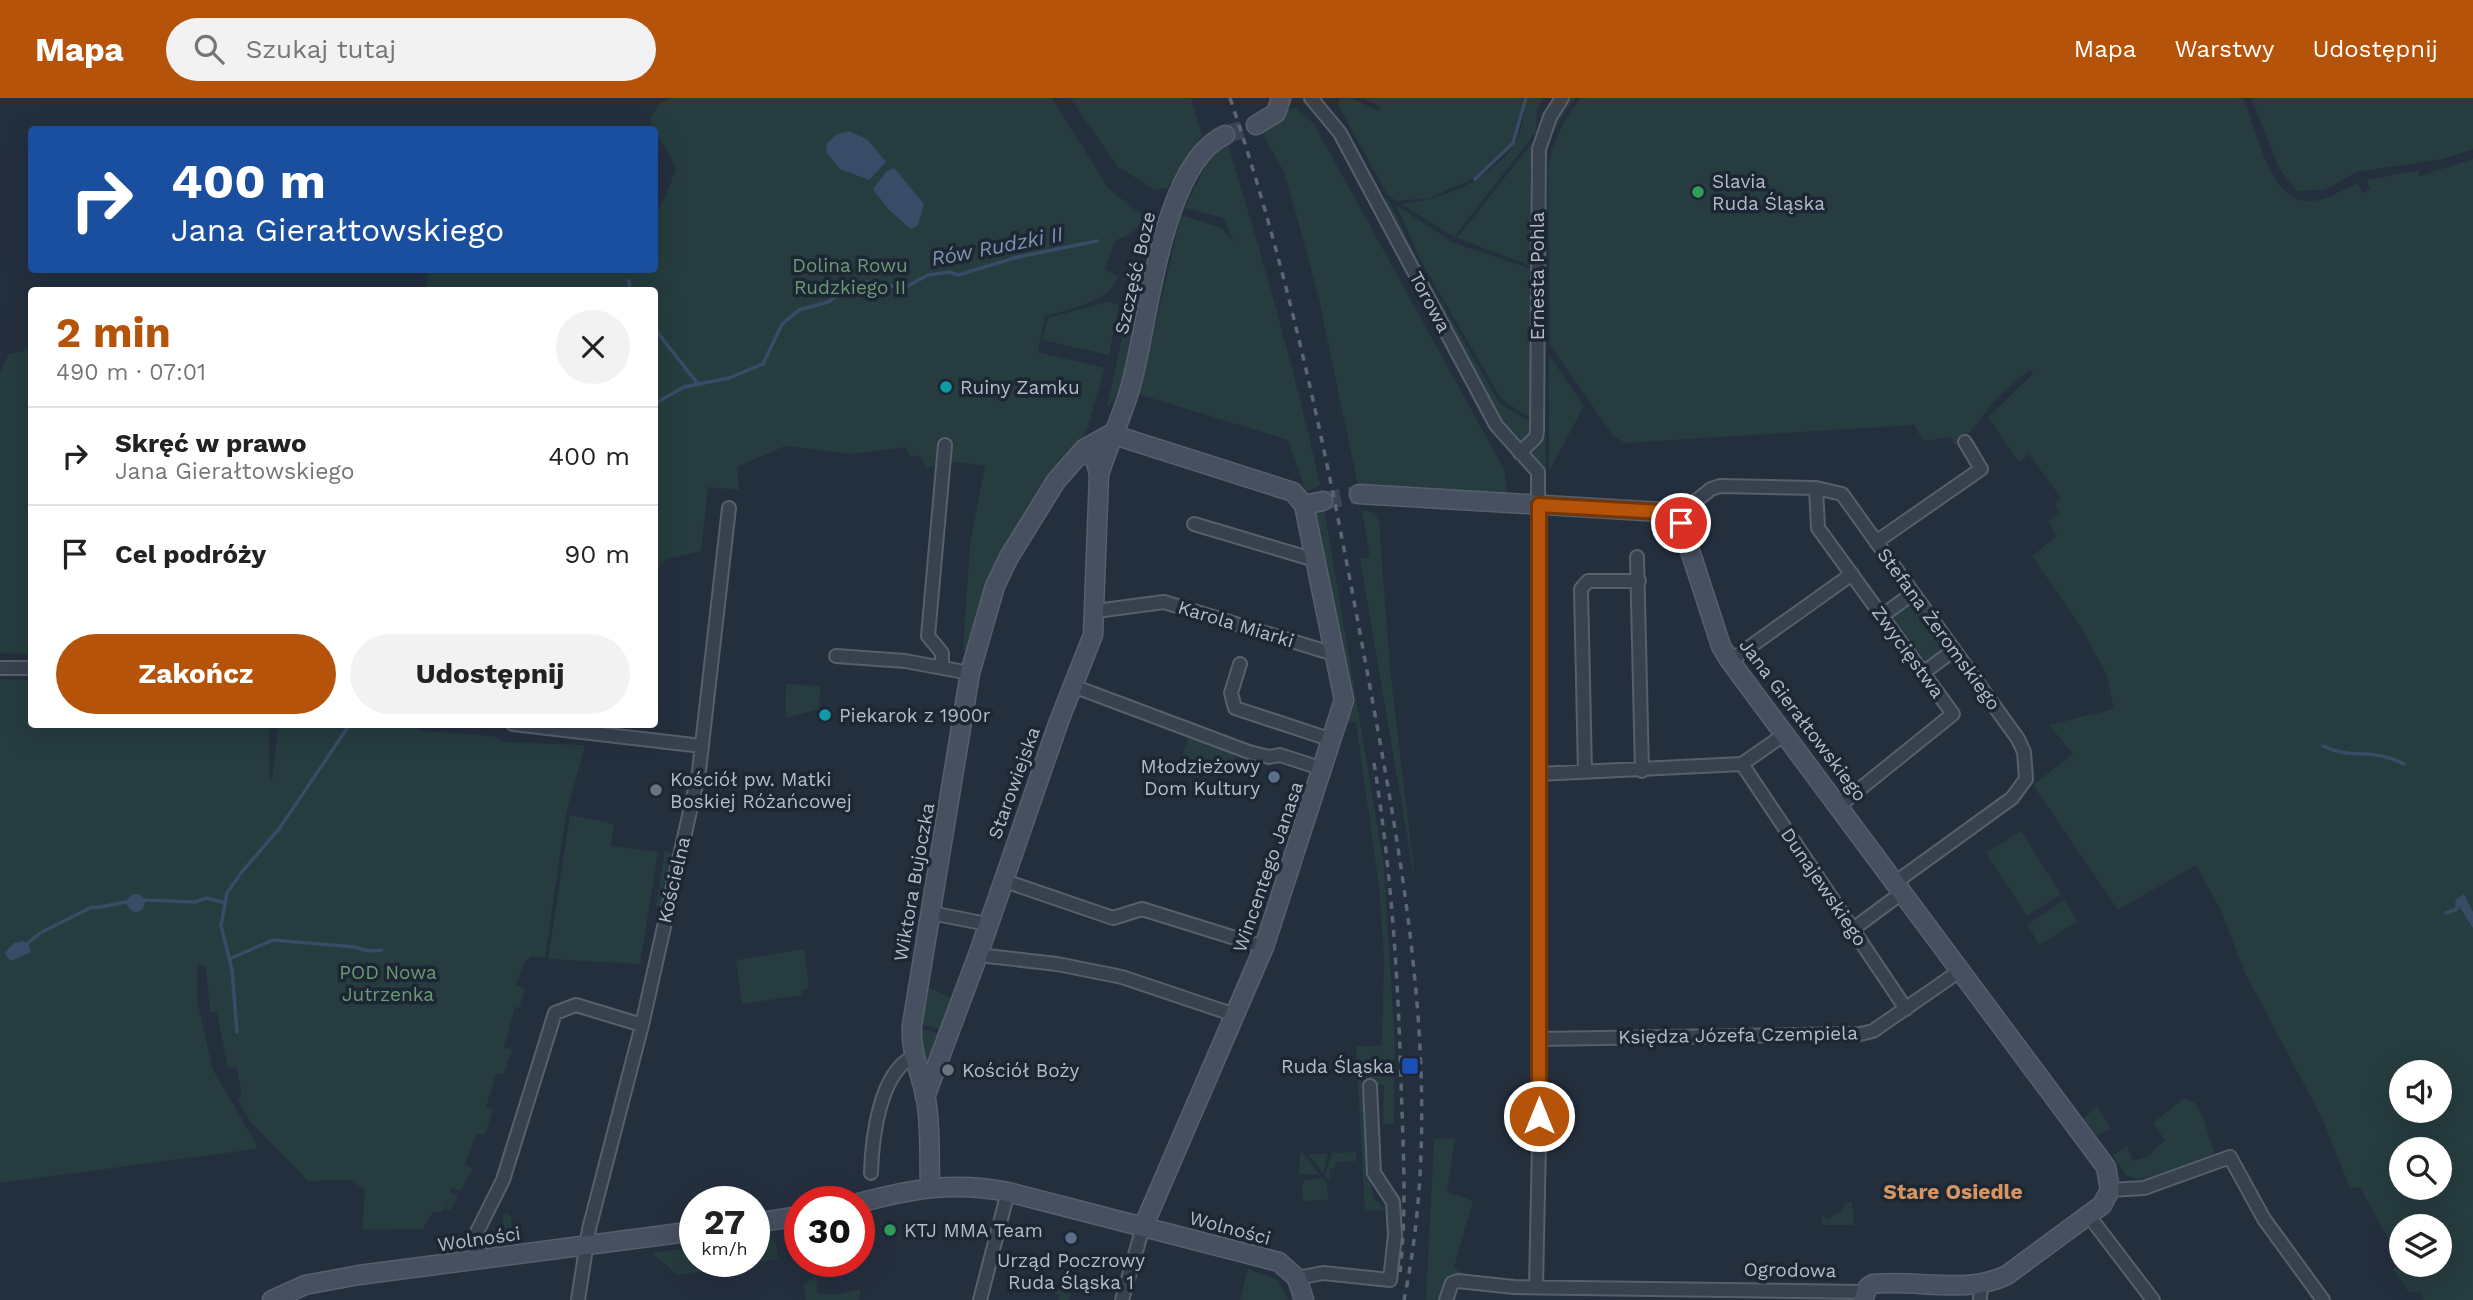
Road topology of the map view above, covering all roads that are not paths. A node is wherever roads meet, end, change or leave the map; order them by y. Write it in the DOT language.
graph roads {
  1 [pos="1281,98"];
  2 [pos="1311,98"];
  3 [pos="1562,98"];
  4 [pos="1256,125"];
  5 [pos="1225,135"];
  6 [pos="1111,434"];
  7 [pos="1965,442"];
  8 [pos="945,445"];
  9 [pos="1084,449"];
  10 [pos="1520,453"];
  11 [pos="1099,475"];
  12 [pos="1816,488"];
  13 [pos="1359,494"];
  14 [pos="1323,501"];
  15 [pos="1304,505"];
  16 [pos="1539,505"];
  17 [pos="729,508"];
  18 [pos="1676,517"];
  19 [pos="1194,524"];
  20 [pos="1877,542"];
  21 [pos="1637,557"];
  22 [pos="1315,560"];
  23 [pos="1852,574"];
  24 [pos="1639,581"];
  25 [pos="1913,593"];
  26 [pos="1096,611"];
  27 [pos="1882,616"];
  28 [pos="1954,650"];
  29 [pos="1334,654"];
  30 [pos="836,656"];
  31 [pos="1731,661"];
  32 [pos="1240,664"];
  33 [pos="0,668"];
  34 [pos="28,668"];
  35 [pos="942,668"];
  36 [pos="970,673"];
  37 [pos="1923,674"];
  38 [pos="1073,686"];
  39 [pos="567,728"];
  40 [pos="607,731"];
  41 [pos="1785,734"];
  42 [pos="1332,740"];
  43 [pos="702,746"];
  44 [pos="1742,764"];
  45 [pos="1323,769"];
  46 [pos="1642,771"];
  47 [pos="1585,772"];
  48 [pos="1538,774"];
  49 [pos="1840,805"];
  50 [pos="1002,880"];
  51 [pos="1900,887"];
  52 [pos="931,913"];
  53 [pos="987,924"];
  54 [pos="1853,929"];
  55 [pos="1264,947"];
  56 [pos="978,955"];
  57 [pos="1961,970"];
  58 [pos="1906,1009"];
  59 [pos="1235,1015"];
  60 [pos="642,1025"];
  61 [pos="1538,1039"];
  62 [pos="912,1057"];
  63 [pos="1370,1086"];
  64 [pos="925,1097"];
  65 [pos="871,1173"];
  66 [pos="930,1186"];
  67 [pos="2110,1190"];
  68 [pos="1008,1192"];
  69 [pos="875,1199"];
  70 [pos="2089,1216"];
  71 [pos="1143,1227"];
  72 [pos="679,1233"];
  73 [pos="586,1246"];
  74 [pos="480,1261"];
  75 [pos="1297,1278"];
  76 [pos="1536,1287"];
  77 [pos="1981,1292"];
  78 [pos="1864,1296"];
  79 [pos="272,1300"];
  80 [pos="578,1300"];
  81 [pos="980,1300"];
  82 [pos="1122,1300"];
  83 [pos="1304,1300"];
  84 [pos="1446,1300"];
  85 [pos="2153,1300"];
  86 [pos="2323,1300"];
  1 -- 4 [label="street"];
  2 -- 10 [label="street, Torowa"];
  3 -- 10 [label="street, Ernesta Pohla"];
  5 -- 6 [label="street, Szczęść Boze"];
  6 -- 9 [label="street, Wiktora Bujoczka"];
  6 -- 11 [label="street, Starowiejska"];
  6 -- 15 [label="street"];
  7 -- 20 [label="street"];
  8 -- 35 [label="street"];
  9 -- 11 [label="street"];
  9 -- 36 [label="street, Wiktora Bujoczka"];
  10 -- 16 [label="street, Torowa"];
  11 -- 26 [label="street, Starowiejska"];
  12 -- 18 [label="street, Stefana Żeromskiego"];
  12 -- 20 [label="street, Stefana Żeromskiego"];
  12 -- 23 [label="street, Zwycięstwa"];
  13 -- 16 [label="street"];
  14 -- 15 [label="street"];
  15 -- 22 [label="street, Wincentego Janasa"];
  16 -- 18 [label="street"];
  16 -- 48 [label="street, Torowa"];
  17 -- 43 [label="street, Kościelna"];
  18 -- 31 [label="street, Jana Gierałtowskiego"];
  19 -- 22 [label="street"];
  20 -- 25 [label="street, Stefana Żeromskiego"];
  21 -- 24 [label="street"];
  22 -- 29 [label="street, Wincentego Janasa"];
  23 -- 27 [label="street, Zwycięstwa"];
  23 -- 31 [label="street"];
  24 -- 46 [label="street"];
  24 -- 47 [label="street"];
  25 -- 27 [label="street"];
  25 -- 28 [label="street, Stefana Żeromskiego"];
  26 -- 29 [label="street, Karola Miarki"];
  26 -- 38 [label="street, Starowiejska"];
  27 -- 37 [label="street, Zwycięstwa"];
  28 -- 37 [label="street"];
  28 -- 51 [label="street, Stefana Żeromskiego"];
  29 -- 42 [label="street, Wincentego Janasa"];
  30 -- 35 [label="street"];
  31 -- 41 [label="street, Jana Gierałtowskiego"];
  32 -- 42 [label="street"];
  33 -- 34 [label="street"];
  35 -- 36 [label="street"];
  36 -- 52 [label="street, Wiktora Bujoczka"];
  37 -- 49 [label="street, Zwycięstwa"];
  38 -- 45 [label="street"];
  38 -- 50 [label="street, Starowiejska"];
  39 -- 40 [label="street"];
  40 -- 43 [label="street"];
  41 -- 44 [label="street"];
  41 -- 49 [label="street, Jana Gierałtowskiego"];
  42 -- 45 [label="street, Wincentego Janasa"];
  43 -- 60 [label="street, Kościelna"];
  44 -- 46 [label="street"];
  44 -- 54 [label="street, Dunajewskiego"];
  45 -- 55 [label="street, Wincentego Janasa"];
  46 -- 47 [label="street"];
  47 -- 48 [label="street"];
  48 -- 61 [label="street, Torowa"];
  49 -- 51 [label="street, Jana Gierałtowskiego"];
  50 -- 53 [label="street, Starowiejska"];
  50 -- 55 [label="street"];
  51 -- 54 [label="street, Stefana Żeromskiego"];
  51 -- 57 [label="street, Jana Gierałtowskiego"];
  52 -- 53 [label="street"];
  52 -- 62 [label="street, Wiktora Bujoczka"];
  53 -- 56 [label="street, Starowiejska"];
  54 -- 58 [label="street, Dunajewskiego"];
  55 -- 59 [label="street, Wincentego Janasa"];
  56 -- 59 [label="street"];
  56 -- 64 [label="street, Starowiejska"];
  57 -- 58 [label="street, Księdza Józefa Czempiela"];
  57 -- 67 [label="street, Jana Gierałtowskiego"];
  58 -- 61 [label="street, Księdza Józefa Czempiela"];
  59 -- 71 [label="street, Wincentego Janasa"];
  60 -- 73 [label="street, Kościelna"];
  60 -- 74 [label="street"];
  61 -- 76 [label="street, Torowa"];
  62 -- 64 [label="street, Wiktora Bujoczka"];
  62 -- 65 [label="street"];
  63 -- 75 [label="street"];
  64 -- 66 [label="street"];
  66 -- 68 [label="street, Wolności"];
  66 -- 69 [label="street, Wolności"];
  67 -- 70 [label="street, Ogrodowa"];
  67 -- 86 [label="street"];
  68 -- 71 [label="street, Wolności"];
  68 -- 81 [label="street"];
  70 -- 77 [label="street, Ogrodowa"];
  70 -- 85 [label="street"];
  71 -- 75 [label="street, Wolności"];
  71 -- 82 [label="street"];
  72 -- 73 [label="street, Wolności"];
  73 -- 74 [label="street, Wolności"];
  73 -- 80 [label="street, Kościelna"];
  74 -- 79 [label="street, Wolności"];
  75 -- 83 [label="street"];
  76 -- 78 [label="street, Ogrodowa"];
  76 -- 84 [label="street, Ogrodowa"];
  77 -- 78 [label="street, Ogrodowa"];
}
